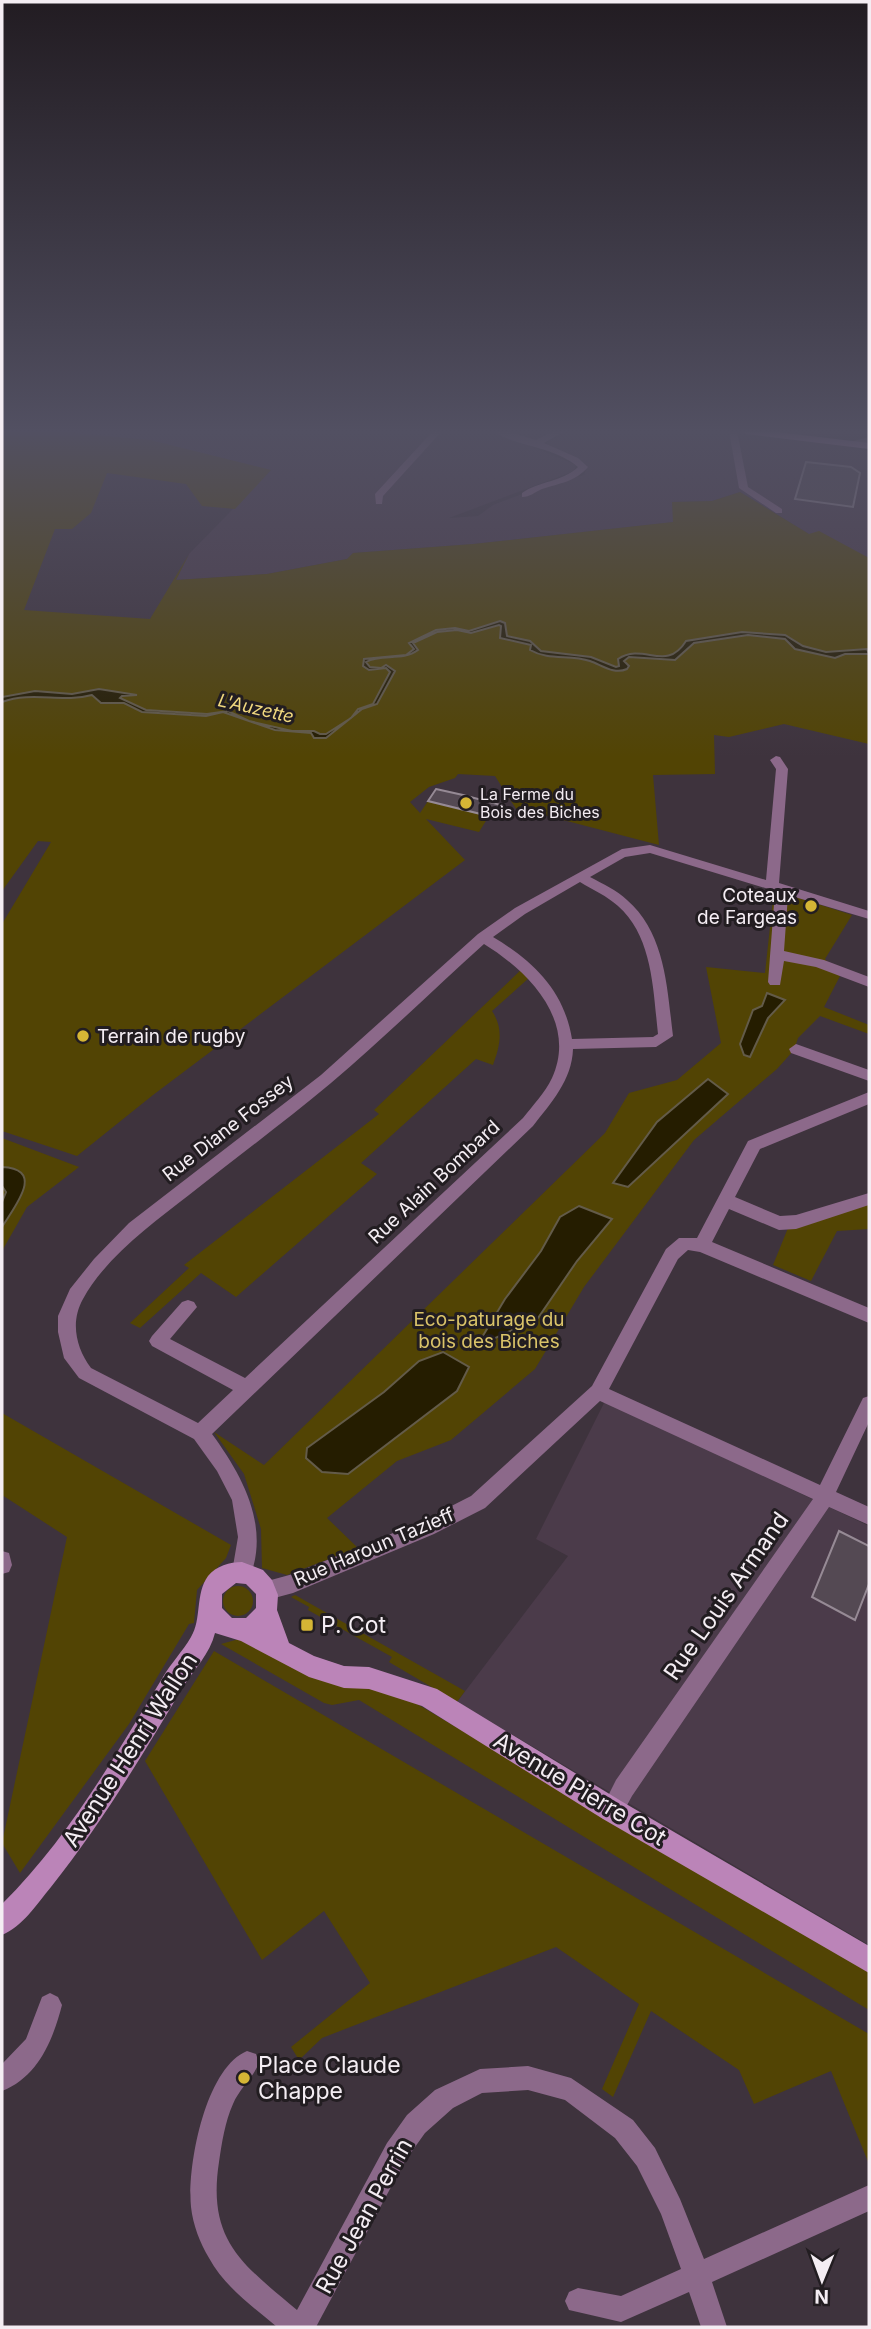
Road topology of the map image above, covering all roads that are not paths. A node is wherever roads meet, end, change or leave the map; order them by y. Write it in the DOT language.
graph roads {
  1 [pos="776,760"];
  2 [pos="581,877"];
  3 [pos="777,887"];
  4 [pos="869,915"];
  5 [pos="483,937"];
  6 [pos="778,955"];
  7 [pos="775,982"];
  8 [pos="869,982"];
  9 [pos="566,1044"];
  10 [pos="796,1049"];
  11 [pos="869,1076"];
  12 [pos="869,1098"];
  13 [pos="869,1199"];
  14 [pos="725,1200"];
  15 [pos="694,1244"];
  16 [pos="188,1307"];
  17 [pos="869,1316"];
  18 [pos="247,1388"];
  19 [pos="598,1392"];
  20 [pos="869,1404"];
  21 [pos="200,1433"];
  22 [pos="825,1495"];
  23 [pos="869,1516"];
  24 [pos="242,1572"];
  25 [pos="266,1600"];
  26 [pos="210,1609"];
  27 [pos="236,1629"];
  28 [pos="202,1641"];
  29 [pos="280,1648"];
  30 [pos="612,1810"];
  31 [pos="2,1922"];
  32 [pos="869,1960"];
  33 [pos="50,2005"];
  34 [pos="247,2063"];
  35 [pos="2,2079"];
  36 [pos="869,2198"];
  37 [pos="697,2275"];
  38 [pos="578,2301"];
  39 [pos="300,2327"];
  40 [pos="714,2327"];
  1 -- 3 [label="street"];
  2 -- 3 [label="street, Rue Diane Fossey"];
  2 -- 5 [label="street, Rue Diane Fossey"];
  2 -- 9 [label="street"];
  3 -- 4 [label="street, Rue Diane Fossey"];
  3 -- 6 [label="street"];
  5 -- 9 [label="street, Rue Alain Bombard"];
  5 -- 21 [label="street, Rue Diane Fossey"];
  6 -- 7 [label="street"];
  6 -- 8 [label="street"];
  9 -- 18 [label="street, Rue Alain Bombard"];
  10 -- 11 [label="street"];
  12 -- 14 [label="street, Rue Haroun Tazieff"];
  13 -- 14 [label="street"];
  14 -- 15 [label="street, Rue Haroun Tazieff"];
  15 -- 17 [label="street"];
  15 -- 19 [label="street, Rue Haroun Tazieff"];
  16 -- 18 [label="street"];
  18 -- 21 [label="street, Rue Alain Bombard"];
  19 -- 22 [label="street"];
  19 -- 25 [label="street, Rue Haroun Tazieff"];
  20 -- 22 [label="street, Rue Louis Armand"];
  21 -- 24 [label="street, Rue Diane Fossey"];
  22 -- 23 [label="street"];
  22 -- 30 [label="street, Rue Louis Armand"];
  24 -- 25 [label="street"];
  24 -- 26 [label="street"];
  25 -- 27 [label="street"];
  25 -- 29 [label="street"];
  26 -- 27 [label="street"];
  26 -- 28 [label="street, Avenue Henri Wallon"];
  27 -- 28 [label="street, Avenue Henri Wallon"];
  27 -- 29 [label="street, Avenue Pierre Cot"];
  28 -- 31 [label="street, Avenue Henri Wallon"];
  29 -- 30 [label="street, Avenue Pierre Cot"];
  30 -- 32 [label="street, Avenue Pierre Cot"];
  33 -- 35 [label="street"];
  34 -- 39 [label="street"];
  36 -- 37 [label="street"];
  37 -- 38 [label="street"];
  37 -- 39 [label="street, Rue Jean Perrin"];
  37 -- 40 [label="street, Rue Jean Perrin"];
}
